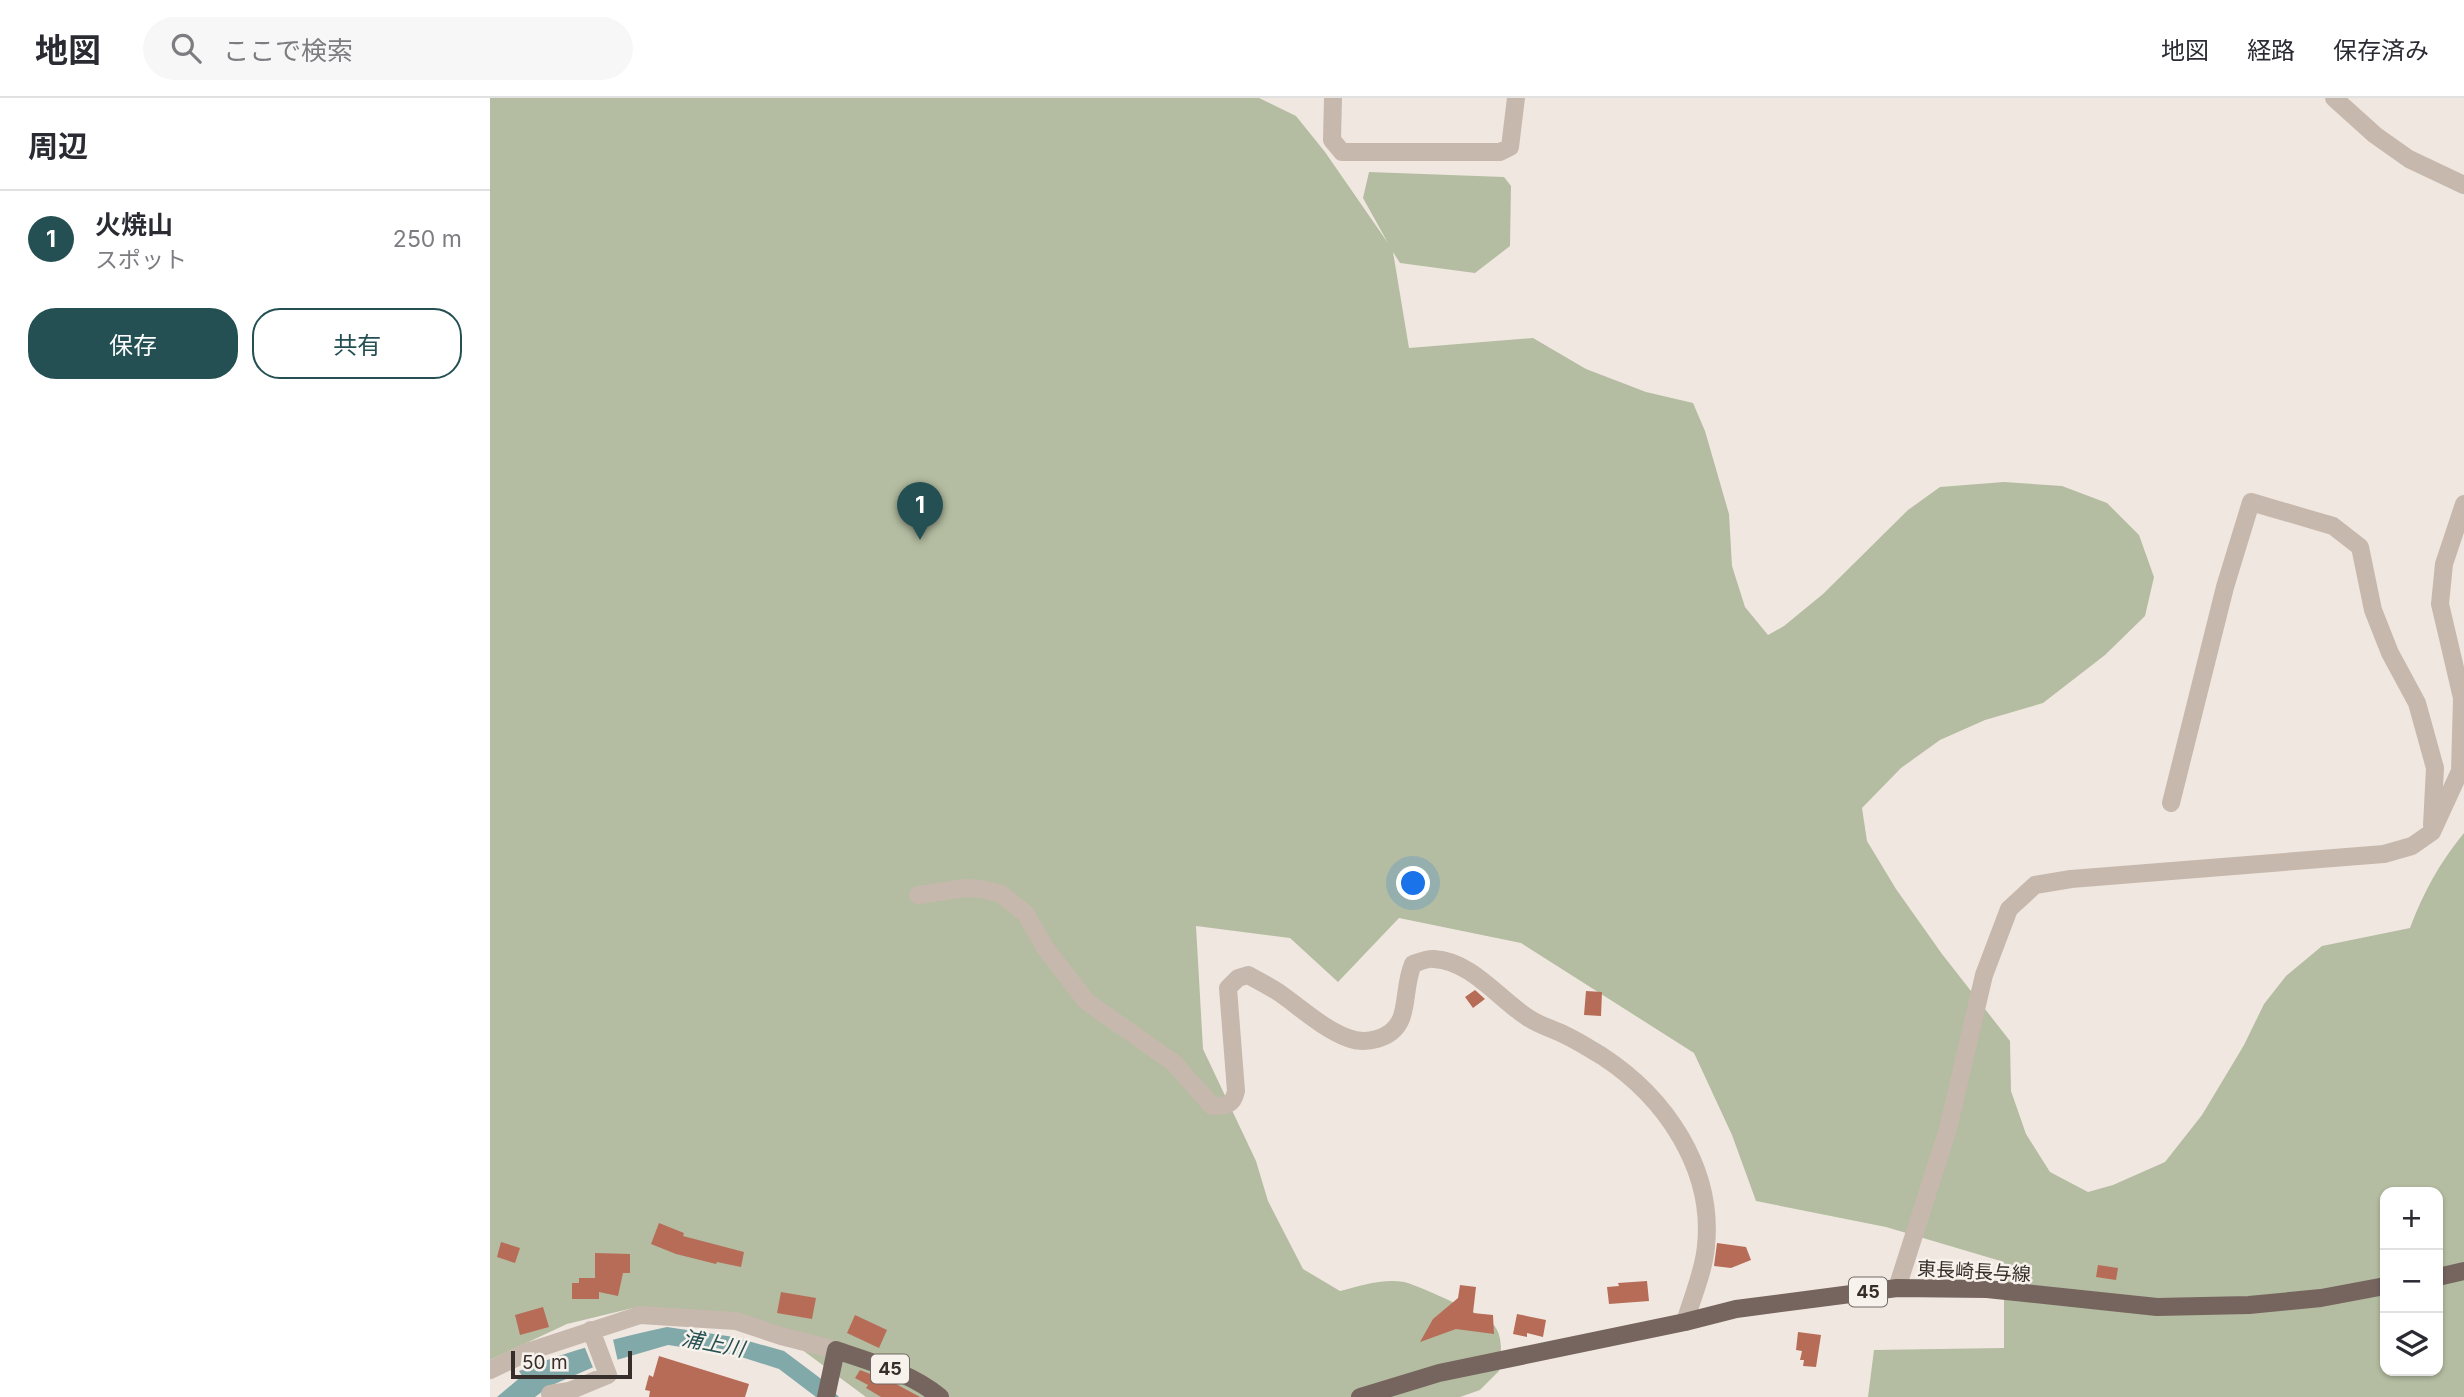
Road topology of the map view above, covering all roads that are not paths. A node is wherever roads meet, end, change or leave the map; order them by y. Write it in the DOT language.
graph roads {
  1 [pos="1333,98"];
  2 [pos="1516,98"];
  3 [pos="2334,98"];
  4 [pos="2464,185"];
  5 [pos="2464,504"];
  6 [pos="2171,803"];
  7 [pos="2432,832"];
  8 [pos="918,895"];
  9 [pos="2464,1271"];
  10 [pos="2443,1275"];
  11 [pos="2380,1287"];
  12 [pos="1897,1288"];
  13 [pos="1685,1322"];
  14 [pos="591,1330"];
  15 [pos="836,1350"];
  16 [pos="490,1370"];
  17 [pos="550,1394"];
  18 [pos="825,1397"];
  19 [pos="940,1397"];
  20 [pos="1360,1397"];
  1 -- 2 [label="street"];
  3 -- 4 [label="street"];
  5 -- 7 [label="street"];
  6 -- 7 [label="street"];
  7 -- 12 [label="street"];
  8 -- 13 [label="street"];
  9 -- 10 [label="main road"];
  11 -- 12 [label="main road, 東長崎長与線 / 45"];
  12 -- 13 [label="main road, 東長崎長与線 / 45"];
  13 -- 20 [label="main road, 東長崎長与線 / 45"];
  14 -- 15 [label="street"];
  14 -- 16 [label="street"];
  14 -- 17 [label="street"];
  15 -- 18 [label="main road"];
  15 -- 19 [label="main road, 45"];
}
